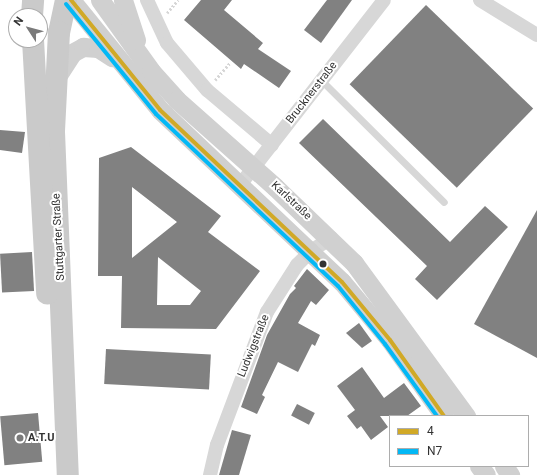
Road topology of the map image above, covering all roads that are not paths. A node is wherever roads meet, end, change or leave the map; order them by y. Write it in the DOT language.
graph roads {
  1 [pos="66,0"];
  2 [pos="71,0"];
  3 [pos="100,0"];
  4 [pos="124,0"];
  5 [pos="146,0"];
  6 [pos="384,0"];
  7 [pos="480,0"];
  8 [pos="537,35"];
  9 [pos="33,48"];
  10 [pos="142,57"];
  11 [pos="122,66"];
  12 [pos="321,80"];
  13 [pos="55,81"];
  14 [pos="272,144"];
  15 [pos="254,168"];
  16 [pos="240,185"];
  17 [pos="444,202"];
  18 [pos="331,238"];
  19 [pos="311,251"];
  20 [pos="443,415"];
  21 [pos="465,415"];
  22 [pos="480,467"];
  23 [pos="54,475"];
  24 [pos="68,475"];
  25 [pos="210,475"];
  26 [pos="486,475"];
  1 -- 13 [label="main road, Stuttgarter Straße"];
  2 -- 11 [label="main road, Karlstraße"];
  3 -- 10 [label="main road, Karlstraße"];
  4 -- 10 [label="main road"];
  5 -- 14 [label="street"];
  6 -- 12 [label="street, Brucknerstraße"];
  7 -- 8 [label="street"];
  9 -- 23 [label="main road, Stuttgarter Straße"];
  10 -- 15 [label="main road, Karlstraße"];
  11 -- 13 [label="main road"];
  11 -- 16 [label="main road, Karlstraße"];
  12 -- 14 [label="street, Brucknerstraße"];
  12 -- 17 [label="lane"];
  13 -- 24 [label="main road, Stuttgarter Straße"];
  14 -- 15 [label="street, Brucknerstraße"];
  15 -- 16 [label="street, Brucknerstraße"];
  15 -- 18 [label="main road, Karlstraße"];
  16 -- 19 [label="main road, Karlstraße"];
  18 -- 19 [label="street, Ludwigstraße"];
  18 -- 21 [label="main road, Karlstraße"];
  19 -- 20 [label="main road, Karlstraße"];
  19 -- 25 [label="street, Ludwigstraße"];
  22 -- 26 [label="main road"];
}
